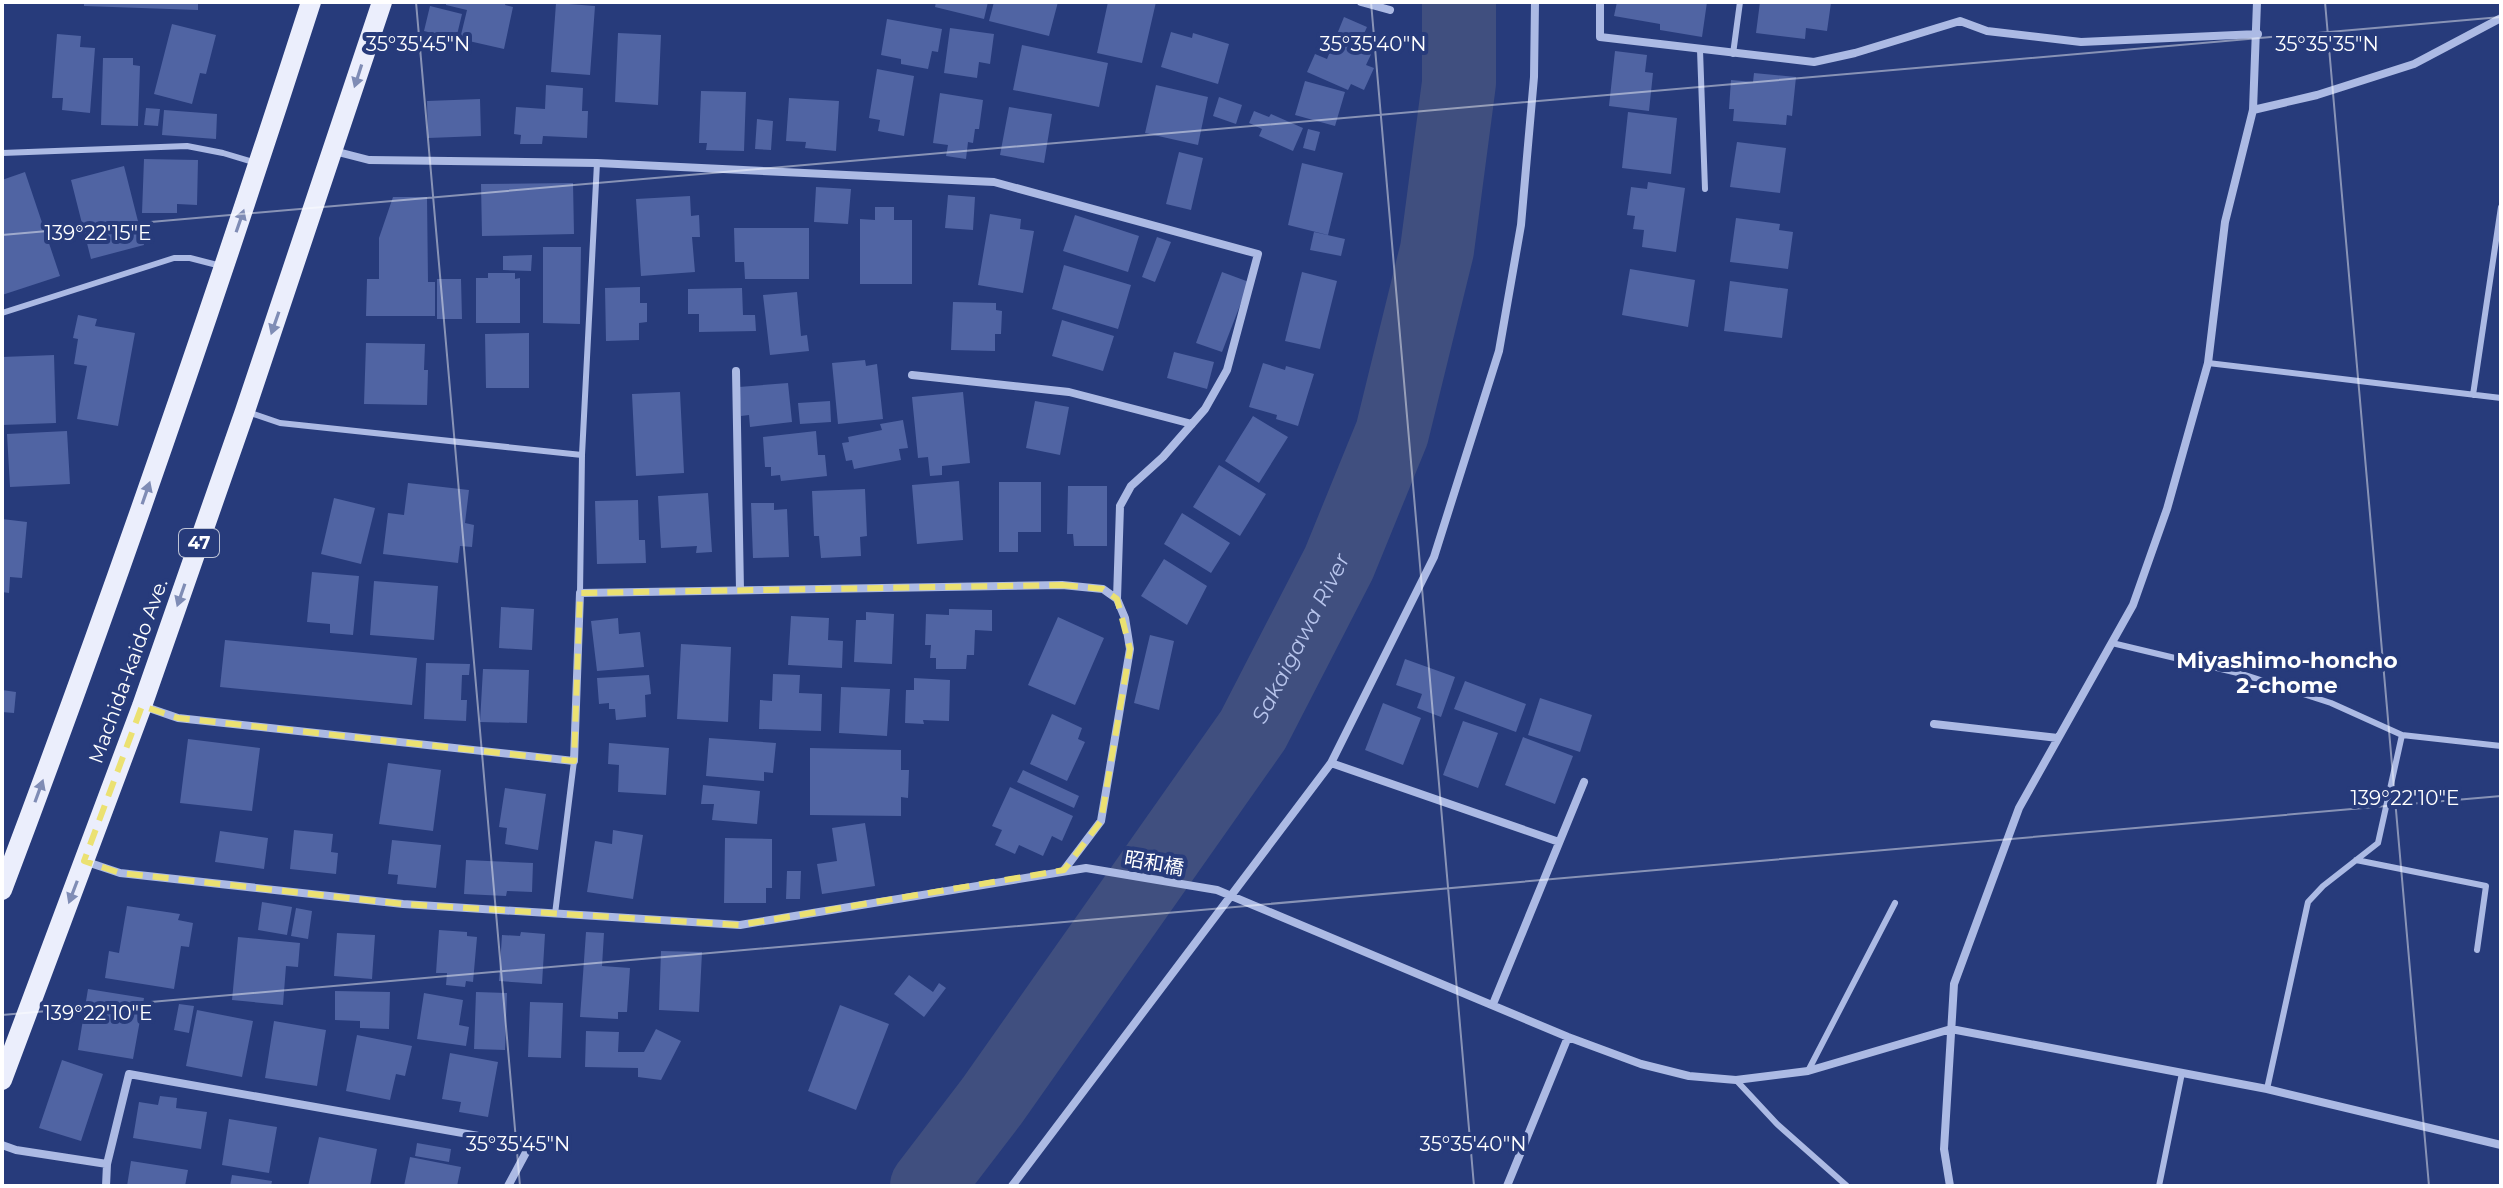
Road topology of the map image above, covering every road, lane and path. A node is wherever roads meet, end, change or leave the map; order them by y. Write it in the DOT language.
graph roads {
  1 [pos="311,2"];
  2 [pos="382,2"];
  3 [pos="1361,2"];
  4 [pos="1535,2"];
  5 [pos="1600,2"];
  6 [pos="1740,2"];
  7 [pos="2257,2"];
  8 [pos="1390,10"];
  9 [pos="2501,18"];
  10 [pos="2258,34"];
  11 [pos="1700,50"];
  12 [pos="1733,54"];
  13 [pos="2253,110"];
  14 [pos="333,150"];
  15 [pos="2,153"];
  16 [pos="597,163"];
  17 [pos="259,164"];
  18 [pos="1705,189"];
  19 [pos="2501,207"];
  20 [pos="224,267"];
  21 [pos="2,313"];
  22 [pos="2208,363"];
  23 [pos="736,371"];
  24 [pos="912,375"];
  25 [pos="2473,395"];
  26 [pos="2501,398"];
  27 [pos="245,411"];
  28 [pos="1192,424"];
  29 [pos="582,455"];
  30 [pos="740,590"];
  31 [pos="580,593"];
  32 [pos="1117,599"];
  33 [pos="2112,643"];
  34 [pos="142,706"];
  35 [pos="1934,724"];
  36 [pos="2402,735"];
  37 [pos="2058,738"];
  38 [pos="2501,746"];
  39 [pos="574,761"];
  40 [pos="1331,763"];
  41 [pos="1584,782"];
  42 [pos="1559,842"];
  43 [pos="2356,860"];
  44 [pos="84,861"];
  45 [pos="1064,870"];
  46 [pos="2,890"];
  47 [pos="1231,896"];
  48 [pos="1895,903"];
  49 [pos="555,914"];
  50 [pos="2477,950"];
  51 [pos="1493,1004"];
  52 [pos="1951,1029"];
  53 [pos="1568,1037"];
  54 [pos="1808,1071"];
  55 [pos="2182,1073"];
  56 [pos="2,1080"];
  57 [pos="1736,1080"];
  58 [pos="2267,1089"];
  59 [pos="2,1145"];
  60 [pos="2501,1145"];
  61 [pos="107,1164"];
  62 [pos="106,1186"];
  63 [pos="508,1186"];
  64 [pos="1012,1186"];
  65 [pos="1507,1186"];
  66 [pos="1847,1186"];
  67 [pos="1950,1186"];
  68 [pos="2159,1186"];
  1 -- 17 [label="main road, Machida-kaido Ave."];
  2 -- 14 [label="main road, Machida-kaido Ave. / 47, one-way"];
  3 -- 8 [label="street"];
  4 -- 40 [label="street"];
  5 -- 11 [label="street"];
  6 -- 12 [label="lane"];
  7 -- 10 [label="street"];
  9 -- 13 [label="street"];
  10 -- 12 [label="street"];
  10 -- 13 [label="street"];
  11 -- 12 [label="street"];
  11 -- 18 [label="lane"];
  13 -- 22 [label="street"];
  14 -- 16 [label="street"];
  14 -- 27 [label="main road, Machida-kaido Ave. / 47, one-way"];
  15 -- 17 [label="lane"];
  16 -- 28 [label="street"];
  16 -- 29 [label="lane"];
  20 -- 17 [label="main road, Machida-kaido Ave., one-way"];
  19 -- 25 [label="lane"];
  20 -- 21 [label="lane"];
  46 -- 20 [label="main road, Machida-kaido Ave., one-way"];
  22 -- 25 [label="lane"];
  22 -- 33 [label="street"];
  23 -- 30 [label="street"];
  24 -- 28 [label="street"];
  25 -- 26 [label="lane"];
  27 -- 29 [label="lane"];
  27 -- 34 [label="main road, Machida-kaido Ave. / 47, one-way"];
  28 -- 32 [label="street"];
  29 -- 31 [label="lane"];
  30 -- 31 [label="street"];
  30 -- 32 [label="street"];
  31 -- 39 [label="street"];
  32 -- 45 [label="street"];
  33 -- 36 [label="lane"];
  33 -- 37 [label="street"];
  34 -- 39 [label="street"];
  34 -- 44 [label="main road, Machida-kaido Ave. / 47"];
  35 -- 37 [label="street"];
  36 -- 38 [label="lane"];
  36 -- 43 [label="lane"];
  37 -- 52 [label="street"];
  39 -- 49 [label="lane"];
  40 -- 42 [label="street"];
  40 -- 47 [label="street"];
  41 -- 42 [label="street"];
  42 -- 51 [label="street"];
  43 -- 50 [label="lane"];
  43 -- 58 [label="lane"];
  44 -- 49 [label="street, 昭和橋"];
  44 -- 56 [label="main road, Machida-kaido Ave. / 47, one-way"];
  45 -- 47 [label="street, 昭和橋"];
  45 -- 49 [label="street, 昭和橋"];
  47 -- 51 [label="street, 昭和橋"];
  47 -- 64 [label="street"];
  48 -- 54 [label="lane"];
  51 -- 53 [label="street, 昭和橋"];
  52 -- 54 [label="street, 昭和橋"];
  52 -- 55 [label="street"];
  52 -- 67 [label="street"];
  53 -- 57 [label="street, 昭和橋"];
  53 -- 65 [label="street"];
  54 -- 57 [label="street, 昭和橋"];
  55 -- 58 [label="street"];
  55 -- 68 [label="lane"];
  57 -- 66 [label="lane"];
  58 -- 60 [label="street"];
  59 -- 61 [label="street"];
  61 -- 62 [label="street"];
  61 -- 63 [label="street"];
}
